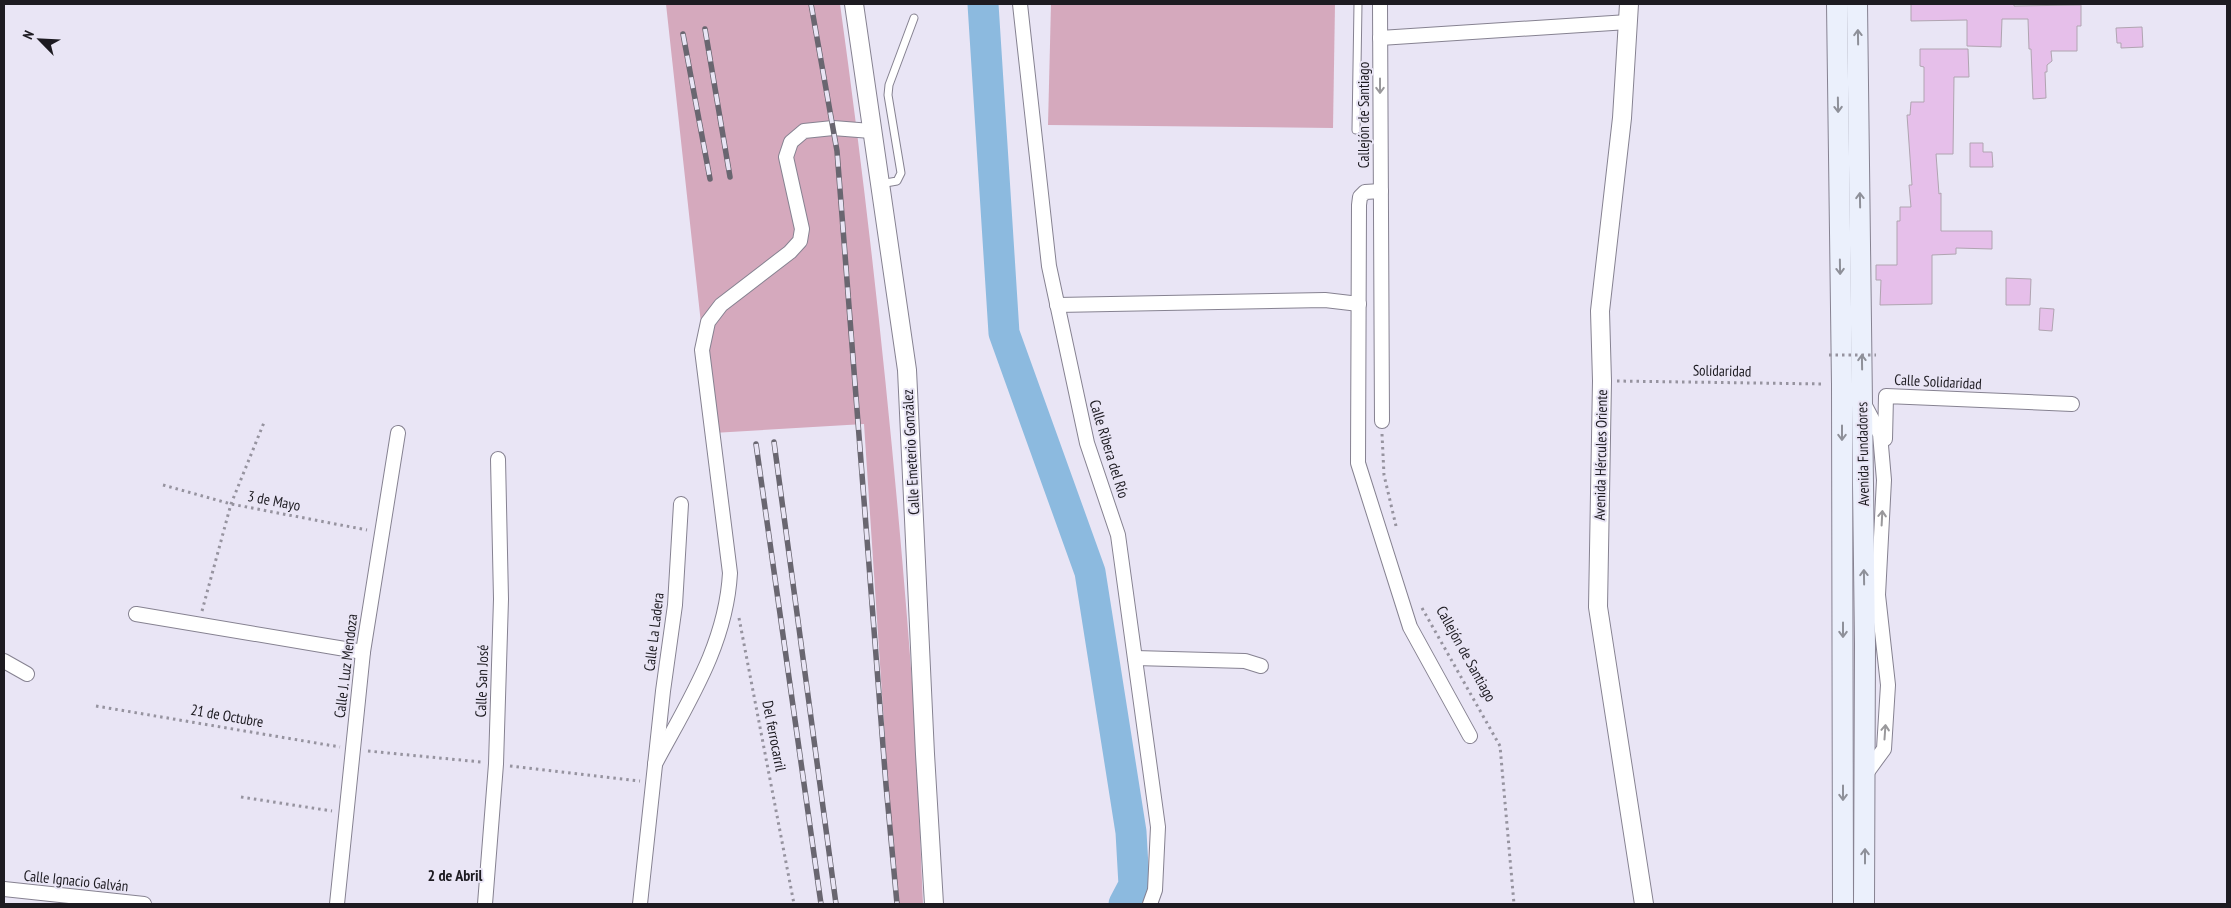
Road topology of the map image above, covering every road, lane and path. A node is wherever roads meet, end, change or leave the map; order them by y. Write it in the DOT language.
graph roads {
  1 [pos="854,4"];
  2 [pos="1020,4"];
  3 [pos="1358,4"];
  4 [pos="1380,4"];
  5 [pos="1629,4"];
  6 [pos="1837,4"];
  7 [pos="1857,4"];
  8 [pos="914,18"];
  9 [pos="1628,22"];
  10 [pos="1380,38"];
  11 [pos="1356,130"];
  12 [pos="871,131"];
  13 [pos="879,184"];
  14 [pos="1381,191"];
  15 [pos="1359,304"];
  16 [pos="1057,305"];
  17 [pos="1828,355"];
  18 [pos="1876,355"];
  19 [pos="1602,381"];
  20 [pos="1842,384"];
  21 [pos="1862,400"];
  22 [pos="2072,404"];
  23 [pos="265,420"];
  24 [pos="1382,421"];
  25 [pos="398,434"];
  26 [pos="498,459"];
  27 [pos="1884,480"];
  28 [pos="162,485"];
  29 [pos="232,504"];
  30 [pos="681,504"];
  31 [pos="1397,530"];
  32 [pos="383,533"];
  33 [pos="1419,601"];
  34 [pos="738,612"];
  35 [pos="136,614"];
  36 [pos="198,624"];
  37 [pos="363,652"];
  38 [pos="1135,658"];
  39 [pos="6,665"];
  40 [pos="1261,666"];
  41 [pos="27,674"];
  42 [pos="96,706"];
  43 [pos="1470,736"];
  44 [pos="353,749"];
  45 [pos="655,764"];
  46 [pos="1865,775"];
  47 [pos="242,797"];
  48 [pos="346,813"];
  49 [pos="4,889"];
  50 [pos="144,904"];
  51 [pos="337,904"];
  52 [pos="485,904"];
  53 [pos="640,904"];
  54 [pos="794,904"];
  55 [pos="934,904"];
  56 [pos="1150,904"];
  57 [pos="1514,904"];
  58 [pos="1644,904"];
  59 [pos="1843,904"];
  60 [pos="1864,904"];
  1 -- 12 [label="street, Calle Emeterio González"];
  2 -- 16 [label="street, Calle Ribera del Río"];
  3 -- 11 [label="lane, Callejón de Santiago"];
  4 -- 10 [label="street, Callejón de Santiago"];
  5 -- 9 [label="street, Avenida Hércules Oriente"];
  6 -- 20 [label="main road, Avenida Fundadores, one-way"];
  21 -- 7 [label="main road, Avenida Fundadores, one-way"];
  8 -- 13 [label="lane"];
  9 -- 10 [label="street"];
  9 -- 19 [label="street, Avenida Hércules Oriente"];
  10 -- 14 [label="street, Callejón de Santiago, one-way"];
  12 -- 13 [label="street, Calle Emeterio González"];
  12 -- 45 [label="street, Calle La Ladera"];
  13 -- 55 [label="street, Calle Emeterio González"];
  14 -- 15 [label="street"];
  14 -- 24 [label="street, Callejón de Santiago"];
  15 -- 16 [label="street"];
  15 -- 43 [label="street"];
  16 -- 38 [label="street, Calle Ribera del Río"];
  17 -- 18 [label="path, bridge"];
  19 -- 20 [label="path, Solidaridad"];
  19 -- 58 [label="street, Avenida Hércules Oriente"];
  20 -- 59 [label="main road, Avenida Fundadores, one-way"];
  21 -- 27 [label="street"];
  46 -- 21 [label="main road, Avenida Fundadores, one-way"];
  22 -- 27 [label="street, Calle Solidaridad"];
  23 -- 29 [label="path"];
  24 -- 31 [label="path"];
  25 -- 32 [label="street, Calle J. Luz Mendoza"];
  26 -- 52 [label="street, Calle San José"];
  46 -- 27 [label="street, one-way"];
  28 -- 29 [label="path, 3 de Mayo"];
  29 -- 32 [label="path, 3 de Mayo"];
  29 -- 36 [label="path"];
  30 -- 45 [label="street, Calle La Ladera"];
  32 -- 37 [label="street, Calle J. Luz Mendoza"];
  33 -- 57 [label="path, Callejón de Santiago"];
  34 -- 54 [label="path, Del ferrocarril"];
  35 -- 36 [label="street"];
  36 -- 37 [label="street"];
  37 -- 44 [label="street, Calle J. Luz Mendoza"];
  38 -- 40 [label="street"];
  38 -- 56 [label="street, Calle Ribera del Río"];
  39 -- 41 [label="street"];
  42 -- 44 [label="path, 21 de Octubre"];
  44 -- 48 [label="street, Calle J. Luz Mendoza"];
  45 -- 53 [label="street, Calle La Ladera"];
  60 -- 46 [label="main road, Avenida Fundadores, one-way"];
  47 -- 48 [label="path"];
  48 -- 51 [label="street, Calle J. Luz Mendoza"];
  49 -- 50 [label="street, Calle Ignacio Galván"];
}
